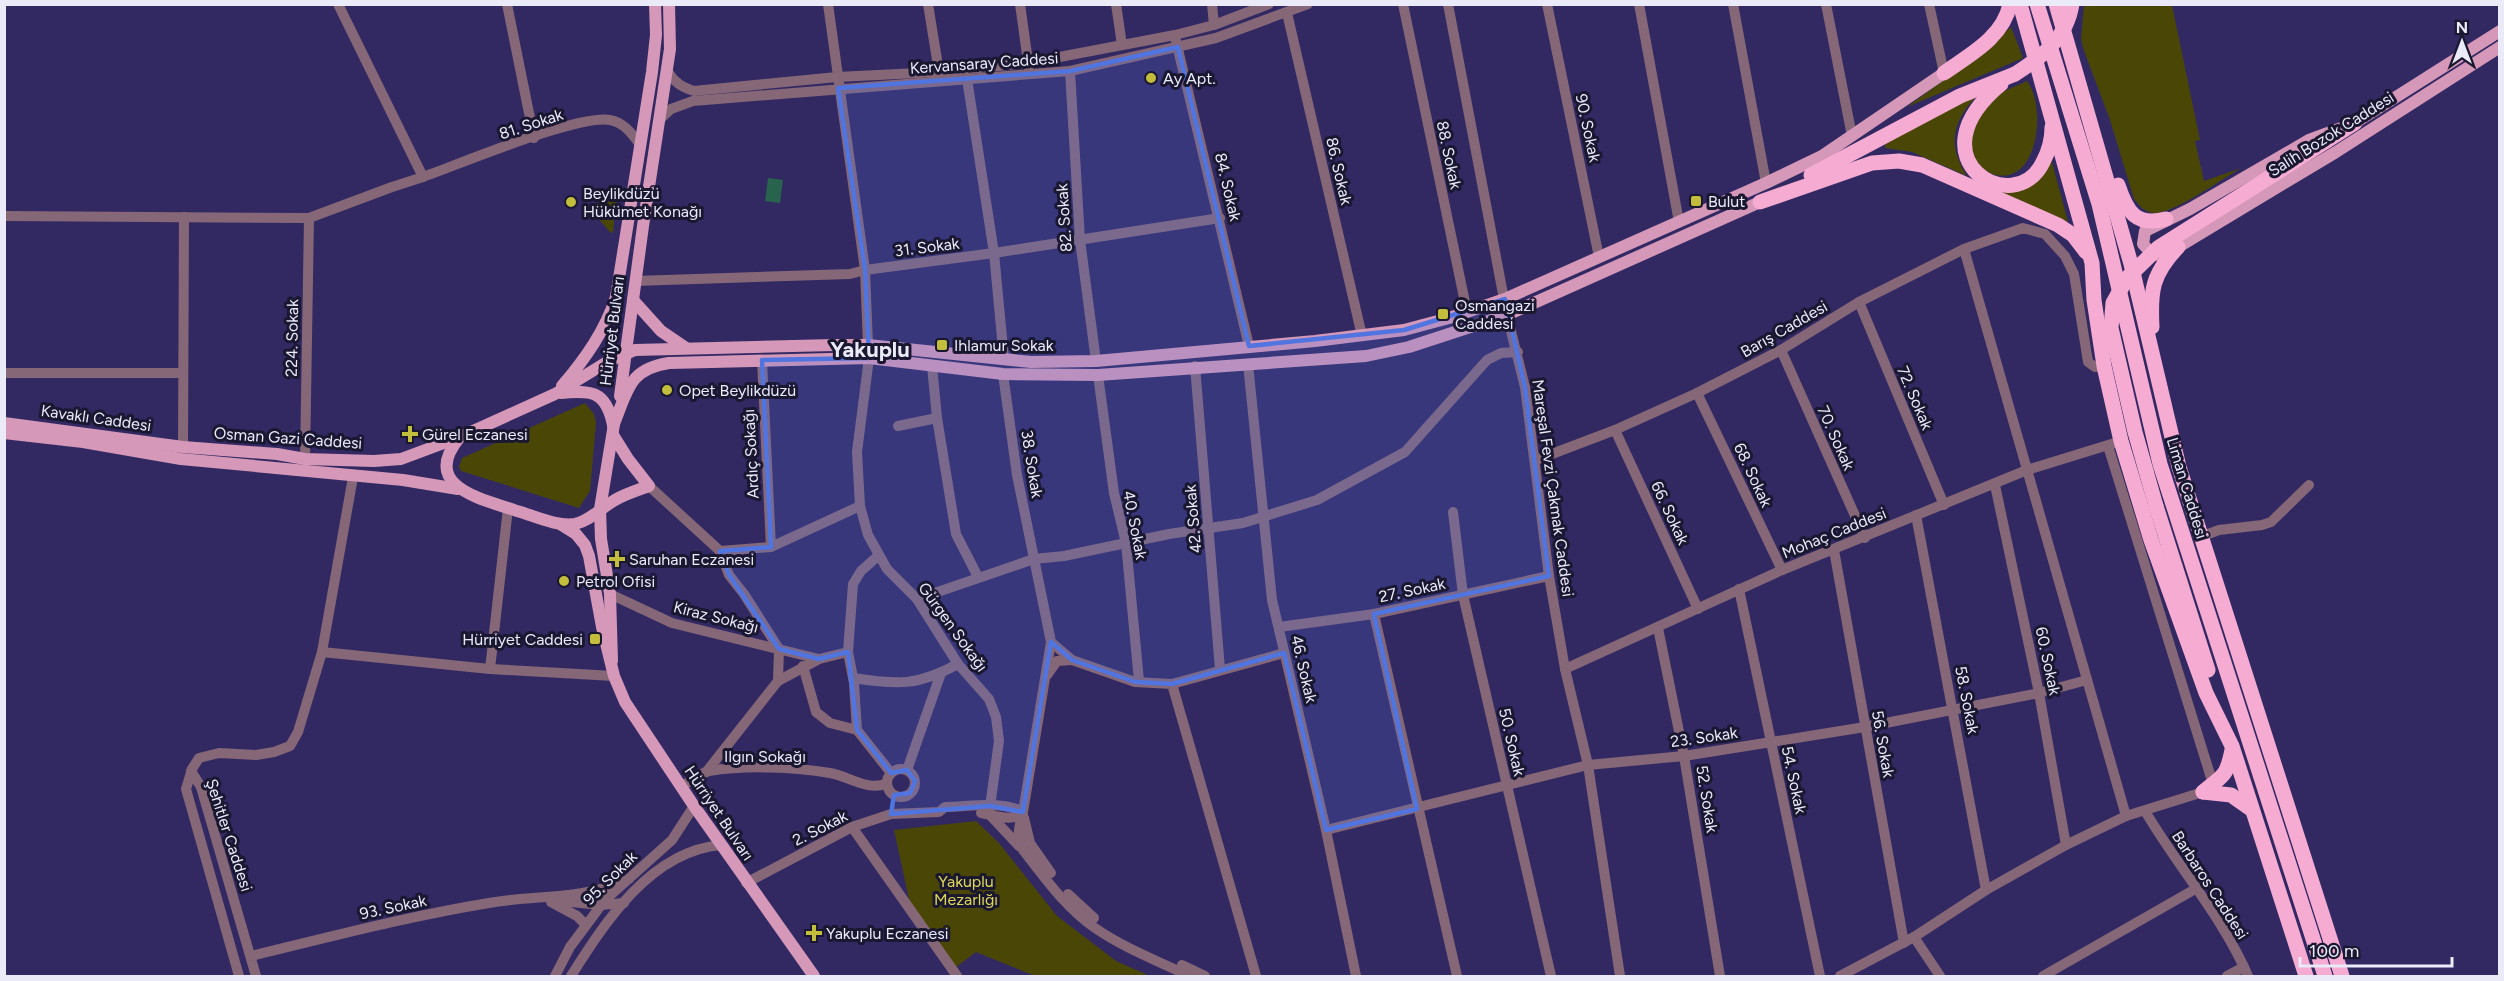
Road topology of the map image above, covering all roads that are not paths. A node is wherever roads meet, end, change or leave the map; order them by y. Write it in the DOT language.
graph roads {
  1 [pos="338,4"];
  2 [pos="507,4"];
  3 [pos="655,4"];
  4 [pos="669,4"];
  5 [pos="828,4"];
  6 [pos="928,4"];
  7 [pos="1020,4"];
  8 [pos="1116,4"];
  9 [pos="1212,4"];
  10 [pos="1269,4"];
  11 [pos="1308,4"];
  12 [pos="1403,4"];
  13 [pos="1448,4"];
  14 [pos="1547,4"];
  15 [pos="1639,4"];
  16 [pos="1732,4"];
  17 [pos="1826,4"];
  18 [pos="1929,4"];
  19 [pos="2010,4"];
  20 [pos="2020,4"];
  21 [pos="2037,4"];
  22 [pos="2056,4"];
  23 [pos="2072,4"];
  24 [pos="1287,13"];
  25 [pos="1214,25"];
  26 [pos="2499,31"];
  27 [pos="1174,35"];
  28 [pos="1122,45"];
  29 [pos="1179,47"];
  30 [pos="2499,47"];
  31 [pos="1028,63"];
  32 [pos="667,70"];
  33 [pos="1070,71"];
  34 [pos="1944,73"];
  35 [pos="2015,74"];
  36 [pos="1030,76"];
  37 [pos="938,77"];
  38 [pos="967,79"];
  39 [pos="837,83"];
  40 [pos="2079,84"];
  41 [pos="2049,103"];
  42 [pos="659,120"];
  43 [pos="2355,123"];
  44 [pos="1852,136"];
  45 [pos="534,138"];
  46 [pos="641,146"];
  47 [pos="423,177"];
  48 [pos="1766,183"];
  49 [pos="1760,202"];
  50 [pos="4,216"];
  51 [pos="184,217"];
  52 [pos="309,218"];
  53 [pos="1220,218"];
  54 [pos="2166,219"];
  55 [pos="1679,222"];
  56 [pos="1080,240"];
  57 [pos="2178,248"];
  58 [pos="1964,249"];
  59 [pos="994,253"];
  60 [pos="1599,257"];
  61 [pos="2092,263"];
  62 [pos="865,270"];
  63 [pos="635,281"];
  64 [pos="1505,299"];
  65 [pos="633,300"];
  66 [pos="1858,302"];
  67 [pos="1467,312"];
  68 [pos="1507,315"];
  69 [pos="1362,336"];
  70 [pos="1249,346"];
  71 [pos="687,348"];
  72 [pos="1781,350"];
  73 [pos="868,352"];
  74 [pos="1518,352"];
  75 [pos="627,353"];
  76 [pos="1004,359"];
  77 [pos="762,360"];
  78 [pos="1095,361"];
  79 [pos="1248,364"];
  80 [pos="932,366"];
  81 [pos="1195,366"];
  82 [pos="2104,366"];
  83 [pos="2154,369"];
  84 [pos="4,373"];
  85 [pos="181,373"];
  86 [pos="1003,374"];
  87 [pos="1098,375"];
  88 [pos="1697,393"];
  89 [pos="555,394"];
  90 [pos="937,418"];
  91 [pos="4,423"];
  92 [pos="898,426"];
  93 [pos="613,430"];
  94 [pos="1615,430"];
  95 [pos="4,433"];
  96 [pos="460,437"];
  97 [pos="2115,443"];
  98 [pos="182,453"];
  99 [pos="305,459"];
  100 [pos="1536,460"];
  101 [pos="2028,470"];
  102 [pos="305,472"];
  103 [pos="353,477"];
  104 [pos="1995,485"];
  105 [pos="2309,485"];
  106 [pos="649,486"];
  107 [pos="458,489"];
  108 [pos="1944,505"];
  109 [pos="860,506"];
  110 [pos="508,508"];
  111 [pos="600,509"];
  112 [pos="1453,512"];
  113 [pos="1916,516"];
  114 [pos="1265,517"];
  115 [pos="560,524"];
  116 [pos="1209,528"];
  117 [pos="2200,537"];
  118 [pos="1865,538"];
  119 [pos="1126,543"];
  120 [pos="771,547"];
  121 [pos="1834,550"];
  122 [pos="720,551"];
  123 [pos="879,555"];
  124 [pos="1034,559"];
  125 [pos="1782,570"];
  126 [pos="593,574"];
  127 [pos="1549,576"];
  128 [pos="978,577"];
  129 [pos="1739,589"];
  130 [pos="610,594"];
  131 [pos="1463,595"];
  132 [pos="916,599"];
  133 [pos="1698,609"];
  134 [pos="1374,614"];
  135 [pos="1279,627"];
  136 [pos="1658,628"];
  137 [pos="1051,642"];
  138 [pos="779,649"];
  139 [pos="322,652"];
  140 [pos="848,652"];
  141 [pos="1284,653"];
  142 [pos="819,658"];
  143 [pos="1072,660"];
  144 [pos="612,661"];
  145 [pos="958,664"];
  146 [pos="803,666"];
  147 [pos="490,669"];
  148 [pos="1220,669"];
  149 [pos="1565,669"];
  150 [pos="941,673"];
  151 [pos="614,676"];
  152 [pos="853,678"];
  153 [pos="1046,678"];
  154 [pos="2087,680"];
  155 [pos="778,681"];
  156 [pos="1140,681"];
  157 [pos="1172,684"];
  158 [pos="2039,693"];
  159 [pos="1954,708"];
  160 [pos="1865,727"];
  161 [pos="857,730"];
  162 [pos="1770,742"];
  163 [pos="2232,746"];
  164 [pos="1684,756"];
  165 [pos="1588,765"];
  166 [pos="907,770"];
  167 [pos="191,771"];
  168 [pos="707,771"];
  169 [pos="889,778"];
  170 [pos="1506,785"];
  171 [pos="681,787"];
  172 [pos="2208,788"];
  173 [pos="894,795"];
  174 [pos="694,806"];
  175 [pos="1417,808"];
  176 [pos="2252,809"];
  177 [pos="989,810"];
  178 [pos="2145,811"];
  179 [pos="1023,812"];
  180 [pos="891,814"];
  181 [pos="2126,816"];
  182 [pos="852,827"];
  183 [pos="1326,830"];
  184 [pos="721,845"];
  185 [pos="2066,845"];
  186 [pos="1023,850"];
  187 [pos="223,860"];
  188 [pos="208,865"];
  189 [pos="629,879"];
  190 [pos="746,883"];
  191 [pos="2197,888"];
  192 [pos="1986,890"];
  193 [pos="543,898"];
  194 [pos="624,903"];
  195 [pos="601,905"];
  196 [pos="238,917"];
  197 [pos="224,922"];
  198 [pos="586,925"];
  199 [pos="1909,940"];
  200 [pos="251,956"];
  201 [pos="2246,972"];
  202 [pos="239,976"];
  203 [pos="256,976"];
  204 [pos="555,976"];
  205 [pos="571,976"];
  206 [pos="814,976"];
  207 [pos="957,976"];
  208 [pos="1189,976"];
  209 [pos="1205,976"];
  210 [pos="1256,976"];
  211 [pos="1356,976"];
  212 [pos="1458,976"];
  213 [pos="1551,976"];
  214 [pos="1620,976"];
  215 [pos="1720,976"];
  216 [pos="1820,976"];
  217 [pos="1840,976"];
  218 [pos="1940,976"];
  219 [pos="2043,976"];
  220 [pos="2227,976"];
  221 [pos="2306,976"];
  222 [pos="2325,976"];
  223 [pos="2342,976"];
  1 -- 47 [label="street"];
  2 -- 45 [label="street"];
  3 -- 46 [label="main road, Hürriyet Bulvarı"];
  4 -- 32 [label="main road, Hürriyet Bulvarı"];
  5 -- 39 [label="street, Gürgen Sokağı"];
  6 -- 37 [label="street"];
  7 -- 31 [label="street"];
  8 -- 28 [label="street"];
  9 -- 25 [label="street"];
  10 -- 25 [label="street, Kervansaray Caddesi"];
  11 -- 24 [label="street, Kervansaray Caddesi"];
  12 -- 67 [label="street, 88. Sokak"];
  13 -- 64 [label="street, Mareşal Fevzi Çakmak Caddesi"];
  14 -- 60 [label="street, 90. Sokak"];
  15 -- 55 [label="street"];
  16 -- 48 [label="street"];
  17 -- 44 [label="street"];
  18 -- 34 [label="street"];
  19 -- 34 [label="highway"];
  20 -- 41 [label="highway"];
  21 -- 222 [label="highway, Liman Caddesi"];
  22 -- 40 [label="highway, Liman Caddesi"];
  23 -- 35 [label="highway, bridge"];
  24 -- 29 [label="street, Kervansaray Caddesi"];
  24 -- 69 [label="street, 86. Sokak"];
  25 -- 27 [label="street, Kervansaray Caddesi"];
  26 -- 43 [label="main road, Salih Bozok Caddesi"];
  27 -- 28 [label="street, Kervansaray Caddesi"];
  27 -- 29 [label="street, 84. Sokak"];
  28 -- 31 [label="street, Kervansaray Caddesi"];
  29 -- 33 [label="street, Kervansaray Caddesi"];
  29 -- 53 [label="street, 84. Sokak"];
  30 -- 57 [label="main road, Salih Bozok Caddesi"];
  31 -- 36 [label="street"];
  31 -- 37 [label="street, Kervansaray Caddesi"];
  32 -- 39 [label="street, Kervansaray Caddesi"];
  32 -- 42 [label="main road, Hürriyet Bulvarı"];
  33 -- 36 [label="street, Kervansaray Caddesi"];
  33 -- 56 [label="street, 82. Sokak"];
  34 -- 44 [label="main road"];
  35 -- 41 [label="highway"];
  35 -- 49 [label="highway"];
  36 -- 38 [label="street, Kervansaray Caddesi"];
  37 -- 38 [label="street, Kervansaray Caddesi"];
  37 -- 39 [label="street, Kervansaray Caddesi"];
  38 -- 59 [label="street"];
  39 -- 42 [label="street, Kervansaray Caddesi"];
  39 -- 62 [label="street, Gürgen Sokağı"];
  40 -- 54 [label="highway"];
  40 -- 83 [label="highway, Liman Caddesi"];
  41 -- 61 [label="highway"];
  42 -- 63 [label="main road, Hürriyet Bulvarı"];
  43 -- 54 [label="main road, Salih Bozok Caddesi"];
  43 -- 163 [label="highway, bridge"];
  44 -- 48 [label="main road"];
  45 -- 46 [label="street, 81. Sokak"];
  45 -- 47 [label="street, 81. Sokak"];
  46 -- 89 [label="main road, Hürriyet Bulvarı"];
  47 -- 52 [label="street, 81. Sokak"];
  48 -- 55 [label="main road"];
  49 -- 61 [label="highway"];
  49 -- 68 [label="main road"];
  50 -- 51 [label="street"];
  51 -- 52 [label="street"];
  51 -- 85 [label="street"];
  52 -- 99 [label="street, 224. Sokak"];
  53 -- 56 [label="street, 31. Sokak"];
  53 -- 70 [label="street, 84. Sokak"];
  54 -- 57 [label="main road, Salih Bozok Caddesi"];
  55 -- 60 [label="main road"];
  56 -- 59 [label="street, 31. Sokak"];
  56 -- 78 [label="street, 82. Sokak"];
  57 -- 83 [label="highway"];
  58 -- 66 [label="street, Barış Caddesi"];
  58 -- 82 [label="street, Barış Caddesi"];
  58 -- 101 [label="street"];
  59 -- 62 [label="street, 31. Sokak"];
  59 -- 76 [label="street"];
  60 -- 64 [label="main road"];
  61 -- 82 [label="highway"];
  62 -- 63 [label="street, 31. Sokak"];
  62 -- 73 [label="street, Gürgen Sokağı"];
  63 -- 65 [label="main road, Hürriyet Bulvarı"];
  64 -- 67 [label="main road"];
  64 -- 68 [label="street, Mareşal Fevzi Çakmak Caddesi"];
  65 -- 71 [label="main road"];
  65 -- 75 [label="main road, Hürriyet Bulvarı"];
  66 -- 72 [label="street, Barış Caddesi"];
  66 -- 108 [label="street, 72. Sokak"];
  67 -- 69 [label="main road"];
  68 -- 74 [label="street, Mareşal Fevzi Çakmak Caddesi"];
  68 -- 79 [label="main road"];
  69 -- 70 [label="main road"];
  70 -- 78 [label="main road"];
  70 -- 79 [label="main road"];
  71 -- 73 [label="main road"];
  71 -- 75 [label="main road"];
  72 -- 88 [label="street, Barış Caddesi"];
  72 -- 118 [label="street, 70. Sokak"];
  73 -- 76 [label="main road"];
  73 -- 77 [label="main road"];
  73 -- 80 [label="main road"];
  73 -- 109 [label="street, Gürgen Sokağı"];
  74 -- 100 [label="street, Mareşal Fevzi Çakmak Caddesi"];
  74 -- 114 [label="street"];
  75 -- 89 [label="main road"];
  75 -- 93 [label="main road, Hürriyet Bulvarı"];
  76 -- 78 [label="main road"];
  77 -- 93 [label="main road"];
  77 -- 120 [label="street, Ardıç Sokağı"];
  78 -- 87 [label="main road"];
  79 -- 81 [label="main road"];
  79 -- 114 [label="street, 46. Sokak"];
  80 -- 86 [label="main road"];
  80 -- 90 [label="street"];
  81 -- 87 [label="main road"];
  81 -- 116 [label="street, 42. Sokak"];
  82 -- 97 [label="highway"];
  83 -- 117 [label="highway, Liman Caddesi"];
  84 -- 85 [label="street"];
  85 -- 98 [label="street"];
  86 -- 87 [label="main road"];
  86 -- 124 [label="street, 38. Sokak"];
  87 -- 119 [label="street, 40. Sokak"];
  88 -- 94 [label="street, Barış Caddesi"];
  88 -- 125 [label="street, 68. Sokak"];
  89 -- 93 [label="main road"];
  89 -- 96 [label="main road"];
  90 -- 92 [label="street"];
  90 -- 128 [label="street"];
  91 -- 98 [label="main road, Kavaklı Caddesi"];
  93 -- 106 [label="main road"];
  93 -- 111 [label="main road, Hürriyet Bulvarı"];
  94 -- 100 [label="street, Barış Caddesi"];
  94 -- 133 [label="street, 66. Sokak"];
  95 -- 98 [label="main road, Kavaklı Caddesi"];
  96 -- 99 [label="main road, Osman Gazi Caddesi"];
  96 -- 107 [label="main road"];
  97 -- 101 [label="street, Mohaç Caddesi"];
  97 -- 163 [label="highway"];
  97 -- 172 [label="street"];
  98 -- 99 [label="main road, Osman Gazi Caddesi"];
  98 -- 102 [label="main road, Osman Gazi Caddesi"];
  99 -- 102 [label="main road"];
  100 -- 127 [label="street, Mareşal Fevzi Çakmak Caddesi"];
  101 -- 104 [label="street, Mohaç Caddesi"];
  101 -- 154 [label="street"];
  102 -- 103 [label="main road, Osman Gazi Caddesi"];
  103 -- 107 [label="main road, Osman Gazi Caddesi"];
  103 -- 139 [label="street"];
  104 -- 108 [label="street, Mohaç Caddesi"];
  104 -- 158 [label="street, 60. Sokak"];
  105 -- 117 [label="street"];
  106 -- 111 [label="main road"];
  106 -- 122 [label="street"];
  107 -- 110 [label="main road"];
  108 -- 113 [label="street, Mohaç Caddesi"];
  109 -- 120 [label="street"];
  109 -- 123 [label="street, Gürgen Sokağı"];
  110 -- 115 [label="main road"];
  110 -- 147 [label="street"];
  111 -- 115 [label="main road"];
  111 -- 130 [label="main road, Hürriyet Bulvarı"];
  112 -- 131 [label="street, 50. Sokak"];
  113 -- 118 [label="street, Mohaç Caddesi"];
  113 -- 159 [label="street, 58. Sokak"];
  114 -- 116 [label="street"];
  114 -- 135 [label="street, 46. Sokak"];
  115 -- 126 [label="main road, Hürriyet Bulvarı"];
  116 -- 119 [label="street"];
  116 -- 148 [label="street, 42. Sokak"];
  117 -- 223 [label="highway, Liman Caddesi"];
  118 -- 121 [label="street, Mohaç Caddesi"];
  119 -- 124 [label="street"];
  119 -- 156 [label="street, 40. Sokak"];
  120 -- 122 [label="street"];
  121 -- 125 [label="street, Mohaç Caddesi"];
  121 -- 160 [label="street, 56. Sokak"];
  122 -- 138 [label="street"];
  123 -- 132 [label="street, Gürgen Sokağı"];
  123 -- 140 [label="street"];
  124 -- 128 [label="street"];
  124 -- 137 [label="street, 38. Sokak"];
  125 -- 129 [label="street, Mohaç Caddesi"];
  126 -- 130 [label="main road"];
  126 -- 144 [label="main road, Hürriyet Bulvarı"];
  127 -- 131 [label="street, 27. Sokak"];
  127 -- 149 [label="street, Mareşal Fevzi Çakmak Caddesi"];
  128 -- 132 [label="street"];
  129 -- 133 [label="street, Mohaç Caddesi"];
  129 -- 162 [label="street, 54. Sokak"];
  130 -- 138 [label="street, Kiraz Sokağı"];
  130 -- 144 [label="main road, Hürriyet Bulvarı"];
  131 -- 134 [label="street, 27. Sokak"];
  131 -- 170 [label="street, 50. Sokak"];
  132 -- 145 [label="street, Gürgen Sokağı"];
  133 -- 136 [label="street, Mohaç Caddesi"];
  134 -- 135 [label="street, 27. Sokak"];
  134 -- 175 [label="street"];
  135 -- 141 [label="street, 46. Sokak"];
  136 -- 149 [label="street, Mohaç Caddesi"];
  136 -- 164 [label="street, 52. Sokak"];
  137 -- 143 [label="street"];
  137 -- 153 [label="street, 38. Sokak"];
  138 -- 142 [label="street, Kiraz Sokağı"];
  138 -- 155 [label="street"];
  139 -- 147 [label="street"];
  139 -- 167 [label="street"];
  140 -- 142 [label="street"];
  140 -- 152 [label="street"];
  141 -- 148 [label="street"];
  141 -- 183 [label="street, 46. Sokak"];
  142 -- 146 [label="street"];
  143 -- 153 [label="street"];
  143 -- 156 [label="street"];
  144 -- 151 [label="main road, Hürriyet Bulvarı"];
  145 -- 150 [label="street"];
  145 -- 177 [label="street, Gürgen Sokağı"];
  146 -- 155 [label="street"];
  146 -- 161 [label="street"];
  147 -- 151 [label="street"];
  148 -- 157 [label="street"];
  149 -- 165 [label="street, Mareşal Fevzi Çakmak Caddesi"];
  150 -- 152 [label="street"];
  150 -- 166 [label="street"];
  151 -- 171 [label="main road, Hürriyet Bulvarı"];
  152 -- 161 [label="street"];
  153 -- 179 [label="street, 38. Sokak"];
  154 -- 158 [label="street, 23. Sokak"];
  154 -- 181 [label="street"];
  155 -- 168 [label="street"];
  156 -- 157 [label="street"];
  157 -- 210 [label="street"];
  158 -- 159 [label="street, 23. Sokak"];
  158 -- 185 [label="street, 60. Sokak"];
  159 -- 160 [label="street, 23. Sokak"];
  159 -- 192 [label="street, 58. Sokak"];
  160 -- 162 [label="street, 23. Sokak"];
  160 -- 199 [label="street, 56. Sokak"];
  161 -- 169 [label="street"];
  162 -- 164 [label="street, 23. Sokak"];
  162 -- 216 [label="street, 54. Sokak"];
  163 -- 172 [label="highway"];
  163 -- 176 [label="highway"];
  164 -- 165 [label="street, 23. Sokak"];
  164 -- 215 [label="street, 52. Sokak"];
  165 -- 170 [label="street, 23. Sokak"];
  165 -- 214 [label="street, Mareşal Fevzi Çakmak Caddesi"];
  166 -- 169 [label="street"];
  166 -- 173 [label="street"];
  167 -- 187 [label="street, Şehitler Caddesi"];
  167 -- 188 [label="street, Şehitler Caddesi"];
  168 -- 169 [label="street, Ilgın Sokağı"];
  168 -- 171 [label="street, Ilgın Sokağı"];
  169 -- 173 [label="street"];
  170 -- 175 [label="street, 23. Sokak"];
  170 -- 213 [label="street, 50. Sokak"];
  171 -- 174 [label="main road, Hürriyet Bulvarı"];
  172 -- 176 [label="highway"];
  172 -- 178 [label="street"];
  173 -- 180 [label="street"];
  174 -- 184 [label="main road, Hürriyet Bulvarı"];
  174 -- 189 [label="street, 95. Sokak"];
  175 -- 183 [label="street, 23. Sokak"];
  175 -- 212 [label="street"];
  176 -- 221 [label="highway"];
  177 -- 179 [label="street"];
  177 -- 180 [label="street, 2. Sokak"];
  177 -- 186 [label="street"];
  178 -- 181 [label="street"];
  178 -- 191 [label="street, Barbaros Caddesi"];
  179 -- 186 [label="street, 38. Sokak"];
  179 -- 209 [label="street"];
  180 -- 182 [label="street, 2. Sokak"];
  181 -- 185 [label="street"];
  182 -- 190 [label="street, 2. Sokak"];
  182 -- 207 [label="street"];
  183 -- 211 [label="street, 46. Sokak"];
  184 -- 190 [label="main road, Hürriyet Bulvarı"];
  184 -- 194 [label="street, 95. Sokak"];
  185 -- 192 [label="street"];
  186 -- 208 [label="street"];
  187 -- 188 [label="street"];
  187 -- 196 [label="street, Şehitler Caddesi"];
  188 -- 197 [label="street, Şehitler Caddesi"];
  189 -- 193 [label="street"];
  189 -- 195 [label="street, 95. Sokak"];
  190 -- 206 [label="main road, Hürriyet Bulvarı"];
  191 -- 201 [label="street, Barbaros Caddesi"];
  191 -- 219 [label="street"];
  192 -- 199 [label="street"];
  193 -- 195 [label="street"];
  193 -- 198 [label="street"];
  193 -- 200 [label="street, 93. Sokak"];
  194 -- 195 [label="street"];
  194 -- 205 [label="street, 95. Sokak"];
  195 -- 198 [label="street, 95. Sokak"];
  196 -- 197 [label="street"];
  196 -- 200 [label="street, Şehitler Caddesi"];
  197 -- 202 [label="street, Şehitler Caddesi"];
  198 -- 204 [label="street, 95. Sokak"];
  199 -- 217 [label="street"];
  199 -- 218 [label="street"];
  200 -- 203 [label="street, Şehitler Caddesi"];
  201 -- 220 [label="street"];
}
